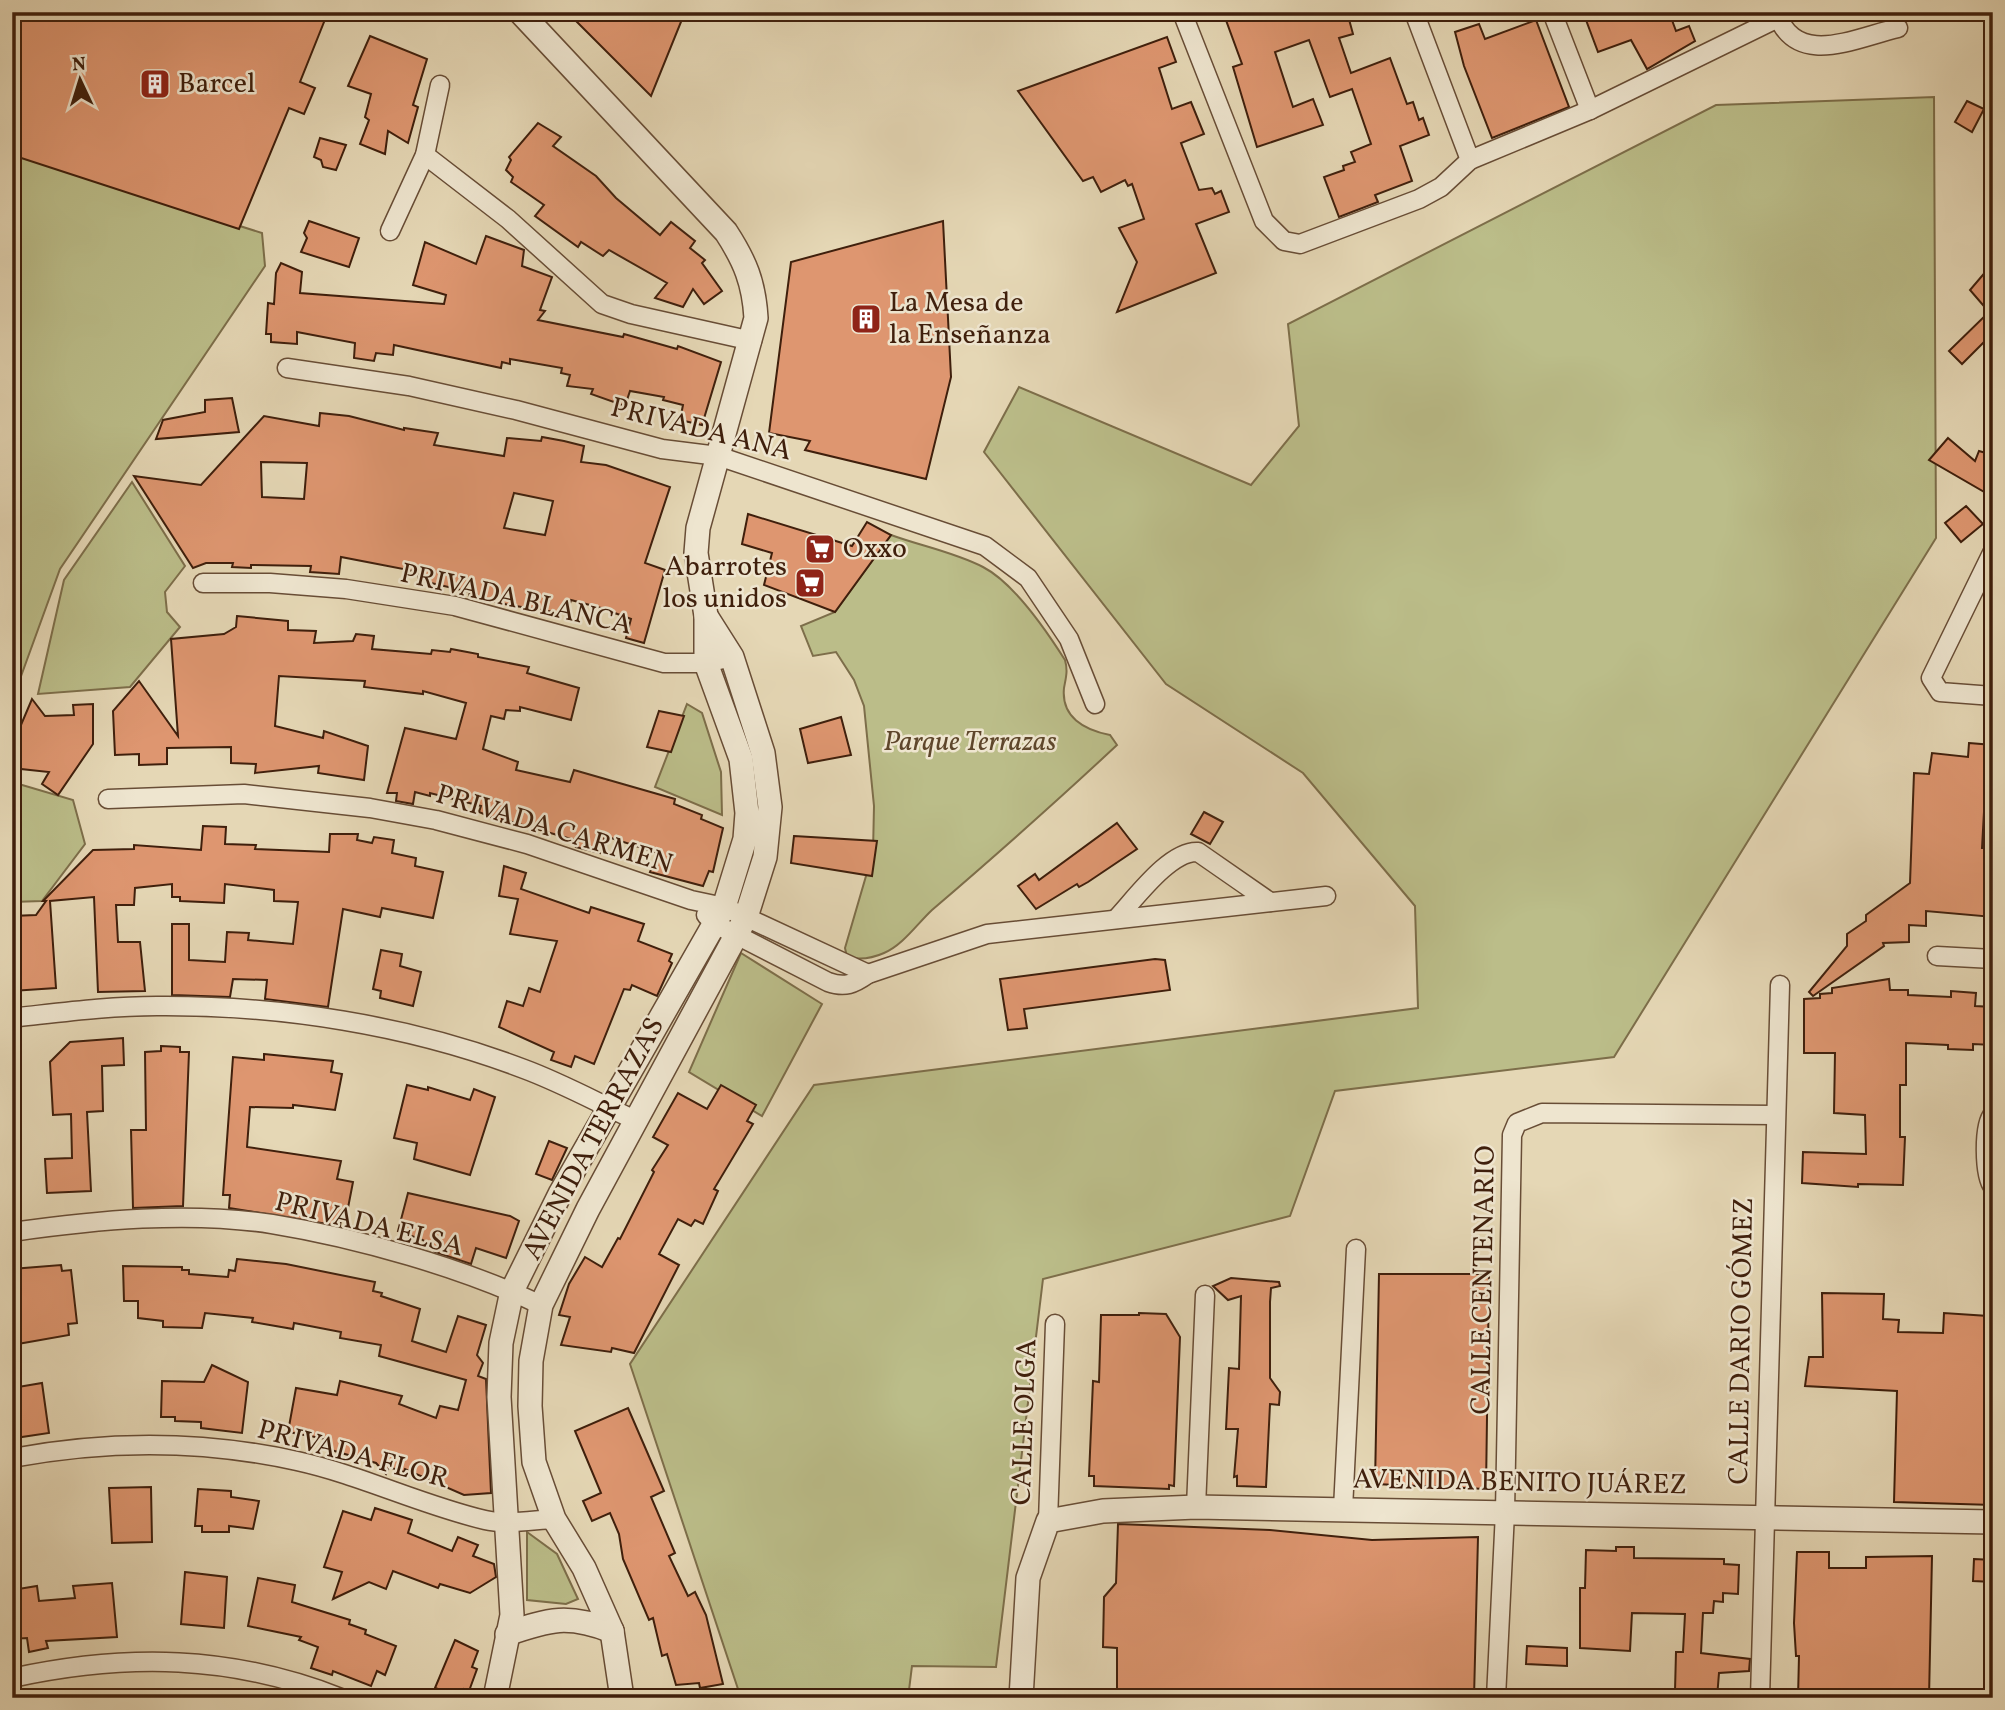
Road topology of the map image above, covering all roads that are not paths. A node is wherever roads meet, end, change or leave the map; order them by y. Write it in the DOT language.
graph roads {
  1 [pos="520,12"];
  2 [pos="1182,12"];
  3 [pos="1414,12"];
  4 [pos="1552,12"];
  5 [pos="1777,15"];
  6 [pos="1898,27"];
  7 [pos="440,85"];
  8 [pos="1590,110"];
  9 [pos="425,155"];
  10 [pos="1470,160"];
  11 [pos="390,231"];
  12 [pos="752,341"];
  13 [pos="287,368"];
  14 [pos="718,456"];
  15 [pos="1993,551"];
  16 [pos="203,583"];
  17 [pos="706,616"];
  18 [pos="732,657"];
  19 [pos="706,663"];
  20 [pos="1993,696"];
  21 [pos="1095,704"];
  22 [pos="108,799"];
  23 [pos="1326,896"];
  24 [pos="1270,902"];
  25 [pos="719,915"];
  26 [pos="1116,919"];
  27 [pos="742,926"];
  28 [pos="814,951"];
  29 [pos="1937,956"];
  30 [pos="1993,959"];
  31 [pos="805,970"];
  32 [pos="869,974"];
  33 [pos="1780,985"];
  34 [pos="19,1017"];
  35 [pos="608,1108"];
  36 [pos="1993,1114"];
  37 [pos="1774,1115"];
  38 [pos="635,1120"];
  39 [pos="1993,1187"];
  40 [pos="12,1232"];
  41 [pos="1356,1249"];
  42 [pos="512,1291"];
  43 [pos="1205,1295"];
  44 [pos="541,1305"];
  45 [pos="1055,1324"];
  46 [pos="12,1458"];
  47 [pos="1196,1507"];
  48 [pos="1343,1510"];
  49 [pos="1505,1513"];
  50 [pos="1764,1516"];
  51 [pos="554,1519"];
  52 [pos="506,1520"];
  53 [pos="1048,1521"];
  54 [pos="1993,1522"];
  55 [pos="612,1631"];
  56 [pos="507,1634"];
  57 [pos="12,1678"];
  58 [pos="341,1698"];
  59 [pos="495,1698"];
  60 [pos="622,1698"];
  61 [pos="1021,1698"];
  62 [pos="1496,1698"];
  63 [pos="1760,1698"];
  1 -- 12 [label="street, AVENIDA TERRAZAS"];
  2 -- 10 [label="street"];
  3 -- 10 [label="street"];
  4 -- 8 [label="street"];
  5 -- 6 [label="street"];
  5 -- 8 [label="street"];
  7 -- 9 [label="street"];
  8 -- 10 [label="street"];
  9 -- 11 [label="street"];
  9 -- 12 [label="street"];
  12 -- 14 [label="street, AVENIDA TERRAZAS"];
  13 -- 14 [label="street, PRIVADA ANA"];
  14 -- 17 [label="street, AVENIDA TERRAZAS"];
  14 -- 21 [label="street, PRIVADA ANA"];
  15 -- 20 [label="street"];
  16 -- 19 [label="street, PRIVADA BLANCA"];
  17 -- 18 [label="street, AVENIDA TERRAZAS"];
  17 -- 19 [label="street, AVENIDA TERRAZAS"];
  18 -- 19 [label="street, PRIVADA BLANCA"];
  18 -- 27 [label="street, AVENIDA TERRAZAS"];
  19 -- 25 [label="street, AVENIDA TERRAZAS"];
  22 -- 25 [label="street, PRIVADA CARMEN"];
  23 -- 24 [label="street"];
  24 -- 26 [label="street"];
  24 -- 26 [label="street"];
  25 -- 27 [label="street, PRIVADA CARMEN"];
  25 -- 35 [label="street, AVENIDA TERRAZAS"];
  26 -- 32 [label="street"];
  27 -- 28 [label="street"];
  27 -- 31 [label="street"];
  27 -- 38 [label="street, AVENIDA TERRAZAS"];
  28 -- 31 [label="street"];
  28 -- 32 [label="street"];
  29 -- 30 [label="street"];
  31 -- 32 [label="street"];
  33 -- 37 [label="street, CALLE DARIO GÓMEZ"];
  34 -- 35 [label="street"];
  35 -- 38 [label="street"];
  35 -- 42 [label="street, AVENIDA TERRAZAS"];
  36 -- 39 [label="street"];
  37 -- 49 [label="street, CALLE CENTENARIO"];
  37 -- 50 [label="street, CALLE DARIO GÓMEZ"];
  38 -- 44 [label="street, AVENIDA TERRAZAS"];
  40 -- 42 [label="street, PRIVADA ELSA"];
  41 -- 48 [label="street"];
  42 -- 44 [label="street, PRIVADA ELSA"];
  42 -- 52 [label="street, AVENIDA TERRAZAS"];
  43 -- 47 [label="street"];
  44 -- 51 [label="street, AVENIDA TERRAZAS"];
  45 -- 53 [label="street, CALLE OLGA"];
  46 -- 52 [label="street, PRIVADA FLOR"];
  47 -- 48 [label="street, AVENIDA BENITO JUÁREZ"];
  47 -- 53 [label="street, AVENIDA BENITO JUÁREZ"];
  48 -- 49 [label="street, AVENIDA BENITO JUÁREZ"];
  49 -- 50 [label="street, AVENIDA BENITO JUÁREZ"];
  49 -- 62 [label="street, CALLE CENTENARIO"];
  50 -- 54 [label="street, AVENIDA BENITO JUÁREZ"];
  50 -- 63 [label="street, CALLE DARIO GÓMEZ"];
  51 -- 52 [label="street, PRIVADA FLOR"];
  51 -- 55 [label="street, AVENIDA TERRAZAS"];
  52 -- 56 [label="street, AVENIDA TERRAZAS"];
  53 -- 61 [label="street"];
  55 -- 56 [label="street"];
  55 -- 60 [label="street, AVENIDA TERRAZAS"];
  56 -- 59 [label="street, AVENIDA TERRAZAS"];
  57 -- 58 [label="street"];
}
